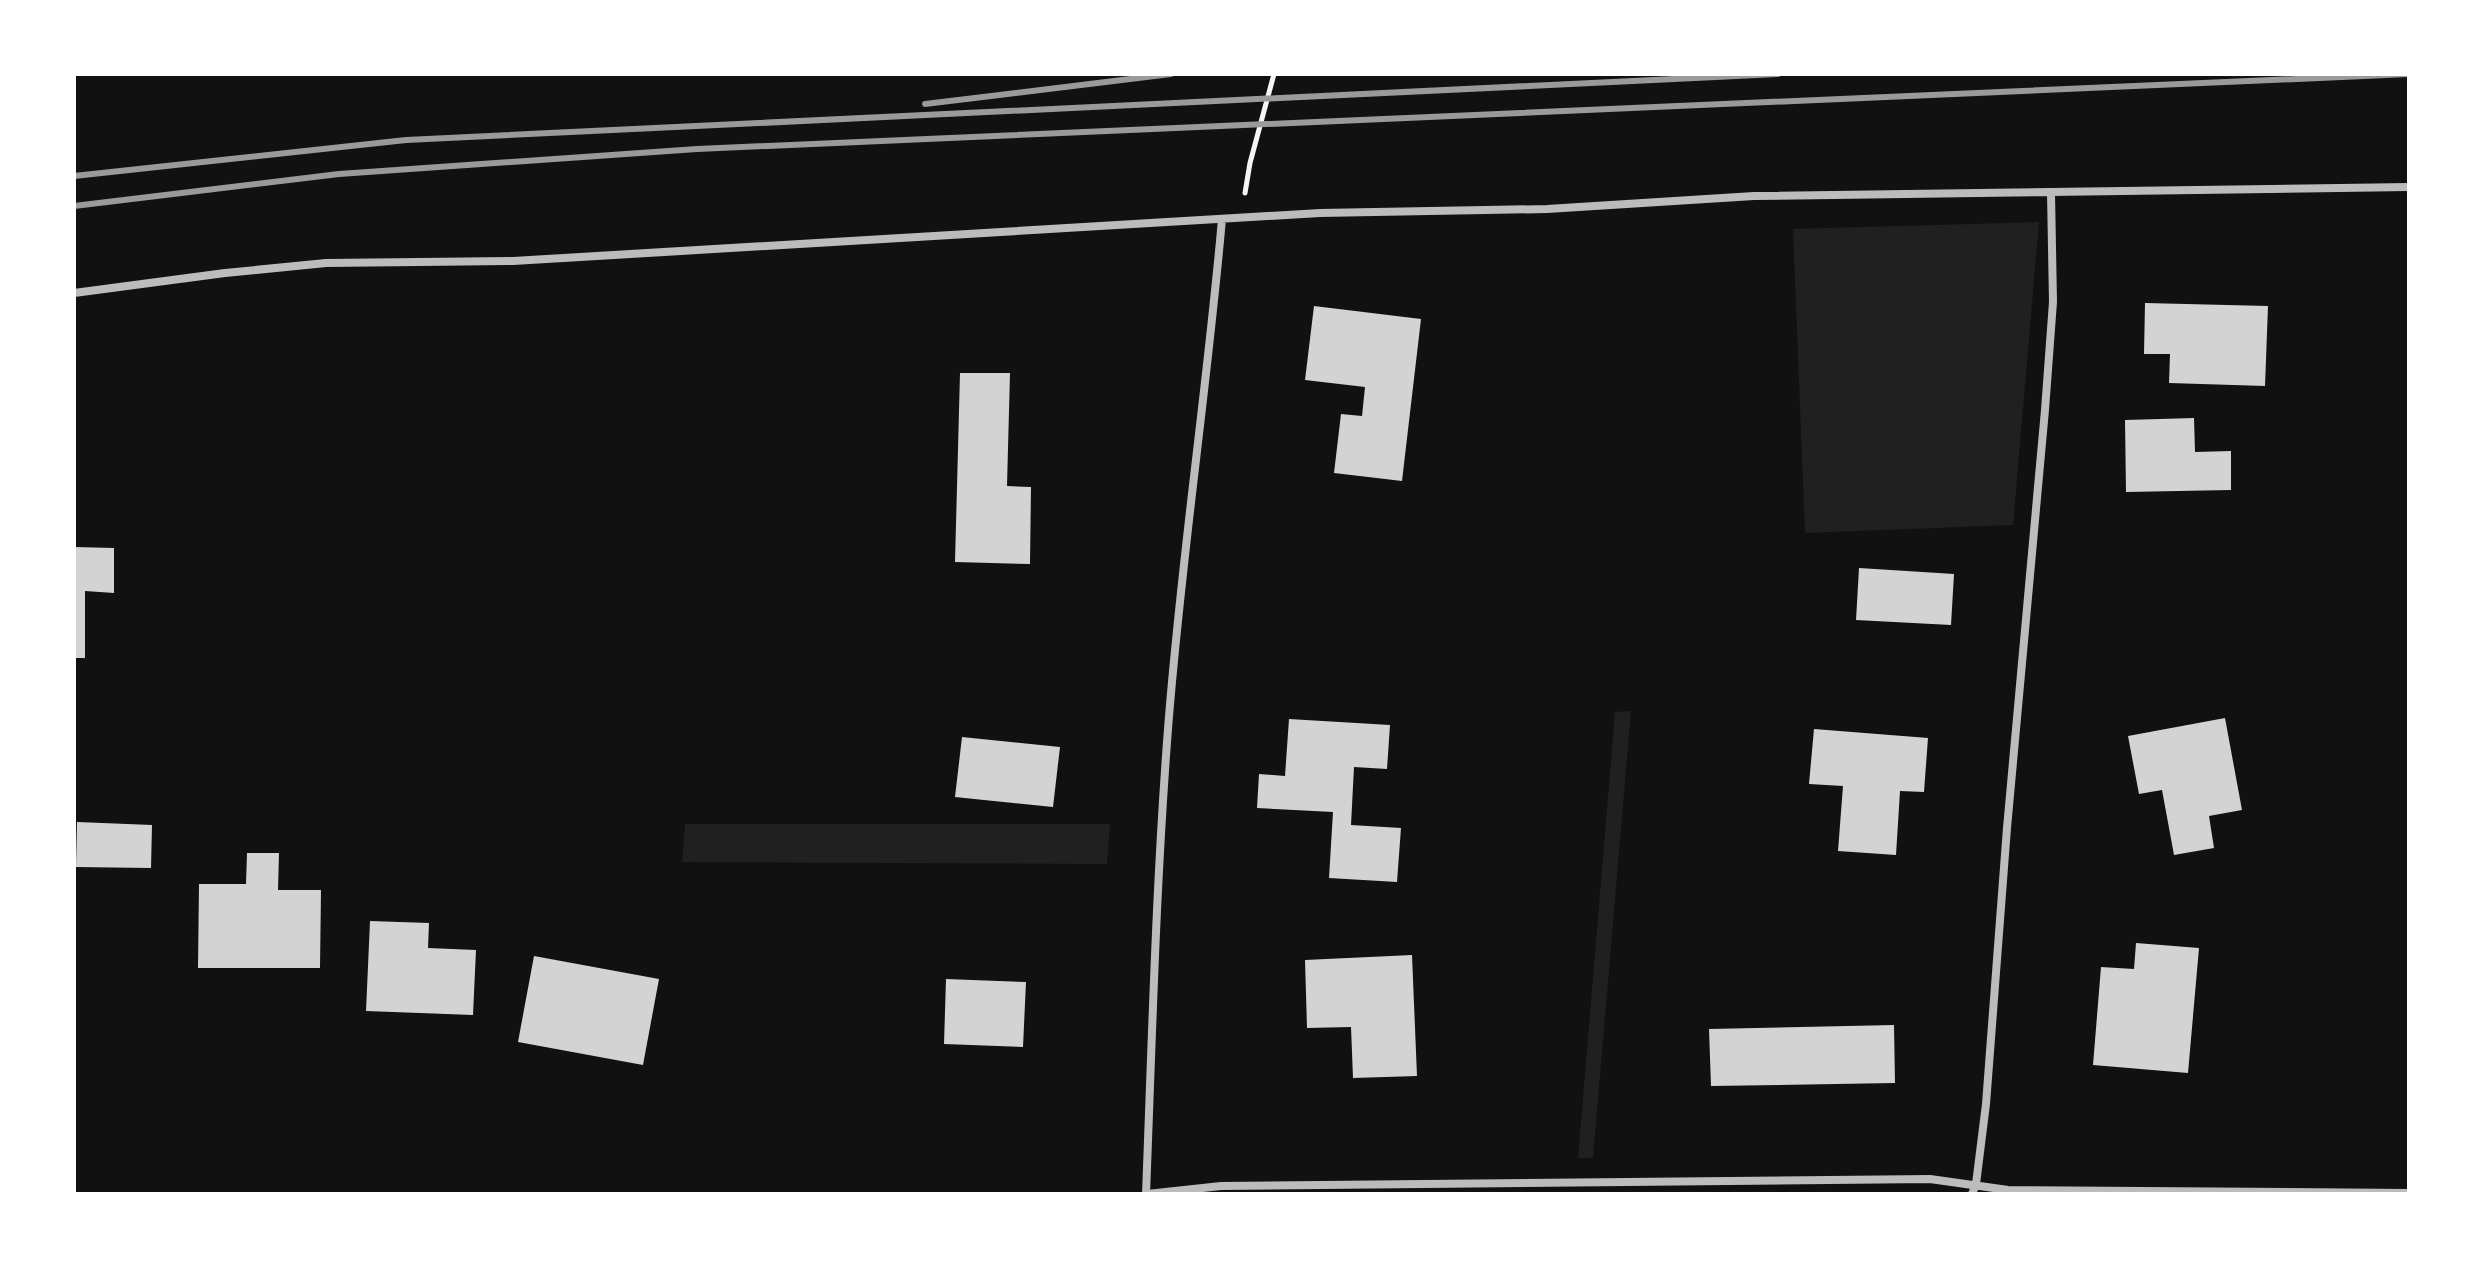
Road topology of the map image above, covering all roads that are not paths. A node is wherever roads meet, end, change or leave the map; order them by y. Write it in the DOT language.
graph roads {
  1 [pos="2409,187"];
  2 [pos="2051,193"];
  3 [pos="1222,219"];
  4 [pos="74,293"];
  5 [pos="1976,1184"];
  6 [pos="2409,1193"];
  7 [pos="1146,1194"];
  8 [pos="1972,1194"];
  1 -- 2 [label="street"];
  2 -- 3 [label="street"];
  2 -- 5 [label="street"];
  3 -- 4 [label="street"];
  3 -- 7 [label="street"];
  5 -- 6 [label="street"];
  5 -- 7 [label="street"];
  5 -- 8 [label="street"];
}
